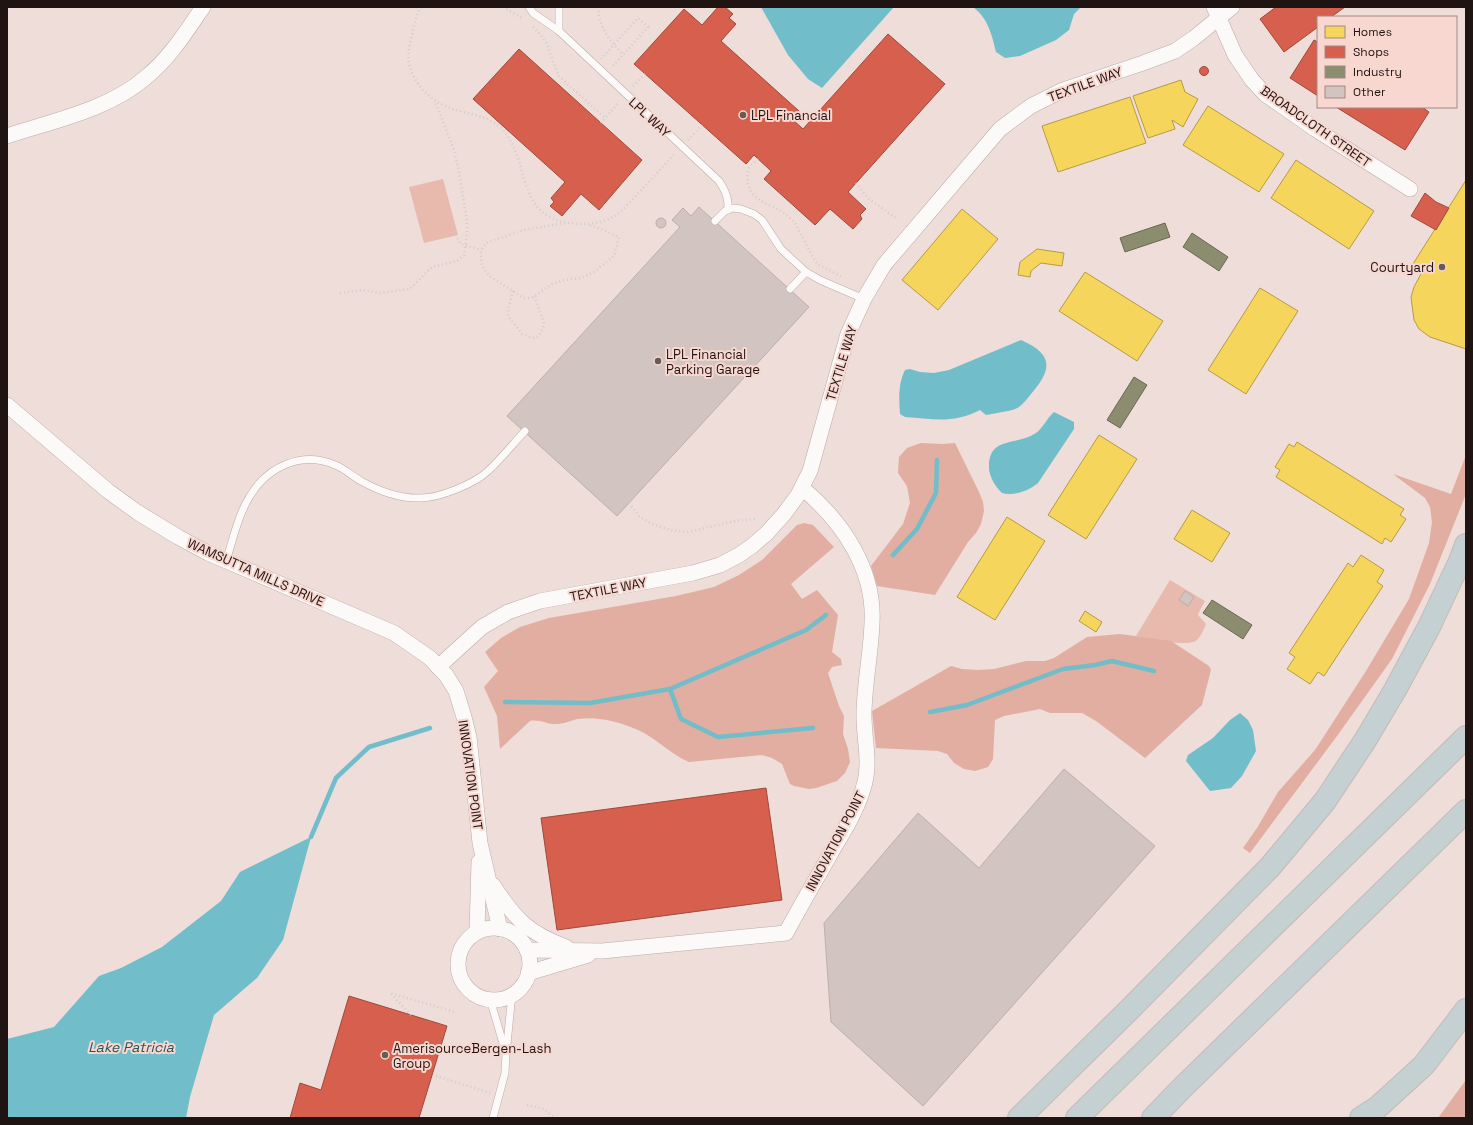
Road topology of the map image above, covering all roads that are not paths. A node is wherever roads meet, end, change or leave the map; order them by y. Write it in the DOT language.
graph roads {
  1 [pos="203,7"];
  2 [pos="528,7"];
  3 [pos="559,7"];
  4 [pos="1232,7"];
  5 [pos="1217,12"];
  6 [pos="559,31"];
  7 [pos="7,136"];
  8 [pos="1410,189"];
  9 [pos="728,210"];
  10 [pos="715,221"];
  11 [pos="806,272"];
  12 [pos="790,289"];
  13 [pos="864,299"];
  14 [pos="7,405"];
  15 [pos="525,431"];
  16 [pos="802,488"];
  17 [pos="1466,545"];
  18 [pos="226,561"];
  19 [pos="438,667"];
  20 [pos="1466,737"];
  21 [pos="1466,811"];
  22 [pos="480,843"];
  23 [pos="488,878"];
  24 [pos="500,929"];
  25 [pos="477,932"];
  26 [pos="527,950"];
  27 [pos="574,951"];
  28 [pos="602,951"];
  29 [pos="528,973"];
  30 [pos="512,994"];
  31 [pos="490,999"];
  32 [pos="1466,1010"];
  33 [pos="506,1054"];
  34 [pos="493,1118"];
  35 [pos="1019,1118"];
  36 [pos="1077,1118"];
  37 [pos="1153,1118"];
  38 [pos="1361,1118"];
  1 -- 7 [label="street"];
  2 -- 6 [label="lane, LPL WAY"];
  3 -- 6 [label="lane"];
  4 -- 5 [label="street, TEXTILE WAY"];
  5 -- 8 [label="street, BROADCLOTH STREET"];
  5 -- 13 [label="street, TEXTILE WAY"];
  6 -- 9 [label="lane, LPL WAY"];
  9 -- 10 [label="lane"];
  9 -- 11 [label="lane"];
  11 -- 12 [label="lane"];
  11 -- 13 [label="lane"];
  13 -- 16 [label="street, TEXTILE WAY"];
  14 -- 18 [label="street, WAMSUTTA MILLS DRIVE"];
  15 -- 18 [label="lane"];
  16 -- 19 [label="street, TEXTILE WAY"];
  16 -- 28 [label="street, INNOVATION POINT"];
  17 -- 35 [label="highway"];
  18 -- 19 [label="street, WAMSUTTA MILLS DRIVE"];
  19 -- 22 [label="street, INNOVATION POINT"];
  20 -- 36 [label="highway"];
  21 -- 37 [label="highway"];
  22 -- 23 [label="street, INNOVATION POINT"];
  22 -- 25 [label="street, INNOVATION POINT"];
  23 -- 24 [label="street, INNOVATION POINT"];
  23 -- 27 [label="street"];
  24 -- 25 [label="street"];
  24 -- 26 [label="street"];
  25 -- 31 [label="street"];
  26 -- 27 [label="street, INNOVATION POINT"];
  26 -- 29 [label="street"];
  27 -- 28 [label="street, INNOVATION POINT"];
  28 -- 29 [label="street, INNOVATION POINT"];
  29 -- 30 [label="street"];
  30 -- 31 [label="street"];
  30 -- 33 [label="lane"];
  31 -- 33 [label="lane"];
  32 -- 38 [label="highway"];
  33 -- 34 [label="lane"];
}
